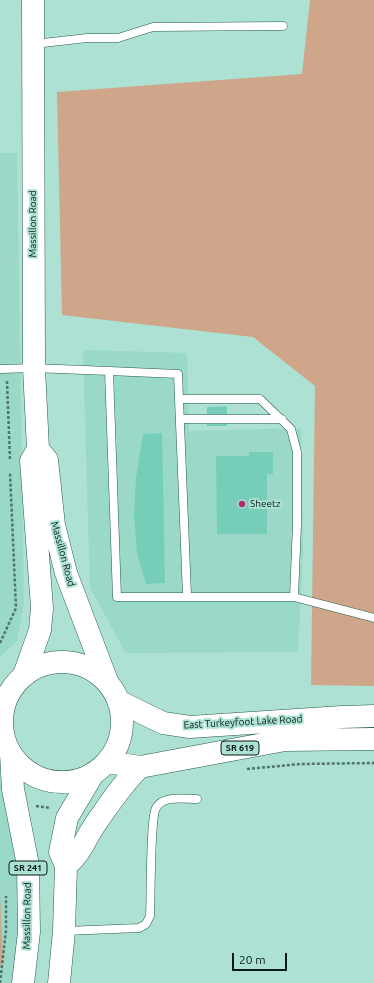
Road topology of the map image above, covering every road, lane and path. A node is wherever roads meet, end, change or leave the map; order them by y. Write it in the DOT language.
graph roads {
  1 [pos="33,0"];
  2 [pos="283,26"];
  3 [pos="33,44"];
  4 [pos="34,368"];
  5 [pos="3,369"];
  6 [pos="109,372"];
  7 [pos="180,399"];
  8 [pos="282,419"];
  9 [pos="181,420"];
  10 [pos="38,448"];
  11 [pos="10,463"];
  12 [pos="10,470"];
  13 [pos="187,596"];
  14 [pos="294,597"];
  15 [pos="374,618"];
  16 [pos="0,642"];
  17 [pos="14,679"];
  18 [pos="107,681"];
  19 [pos="118,701"];
  20 [pos="374,716"];
  21 [pos="374,740"];
  22 [pos="5,743"];
  23 [pos="140,767"];
  24 [pos="100,768"];
  25 [pos="6,782"];
  26 [pos="197,799"];
  27 [pos="66,866"];
  28 [pos="6,891"];
  29 [pos="64,931"];
  30 [pos="0,983"];
  31 [pos="23,983"];
  32 [pos="58,983"];
  1 -- 3 [label="main road, Massillon Road"];
  2 -- 3 [label="lane"];
  3 -- 4 [label="main road, Massillon Road"];
  4 -- 5 [label="lane"];
  4 -- 6 [label="lane"];
  4 -- 10 [label="main road, Massillon Road"];
  5 -- 11 [label="path"];
  6 -- 7 [label="lane"];
  6 -- 13 [label="lane"];
  7 -- 8 [label="lane"];
  7 -- 9 [label="lane"];
  8 -- 9 [label="lane"];
  8 -- 14 [label="lane"];
  9 -- 13 [label="lane"];
  10 -- 17 [label="main road, Massillon Road"];
  10 -- 18 [label="main road, Massillon Road"];
  12 -- 16 [label="path"];
  13 -- 14 [label="lane"];
  14 -- 15 [label="lane"];
  17 -- 18 [label="main road"];
  17 -- 22 [label="main road"];
  18 -- 19 [label="main road"];
  19 -- 20 [label="main road, East Turkeyfoot Lake Road"];
  19 -- 24 [label="main road"];
  21 -- 23 [label="main road, East Turkeyfoot Lake Road / SR 619"];
  22 -- 24 [label="main road"];
  22 -- 25 [label="main road, Massillon Road / SR 241"];
  23 -- 24 [label="main road, East Turkeyfoot Lake Road / SR 619"];
  23 -- 27 [label="main road"];
  24 -- 27 [label="main road"];
  25 -- 31 [label="main road, Massillon Road / SR 241"];
  26 -- 29 [label="lane"];
  27 -- 29 [label="main road"];
  28 -- 30 [label="path"];
  29 -- 32 [label="main road"];
}
